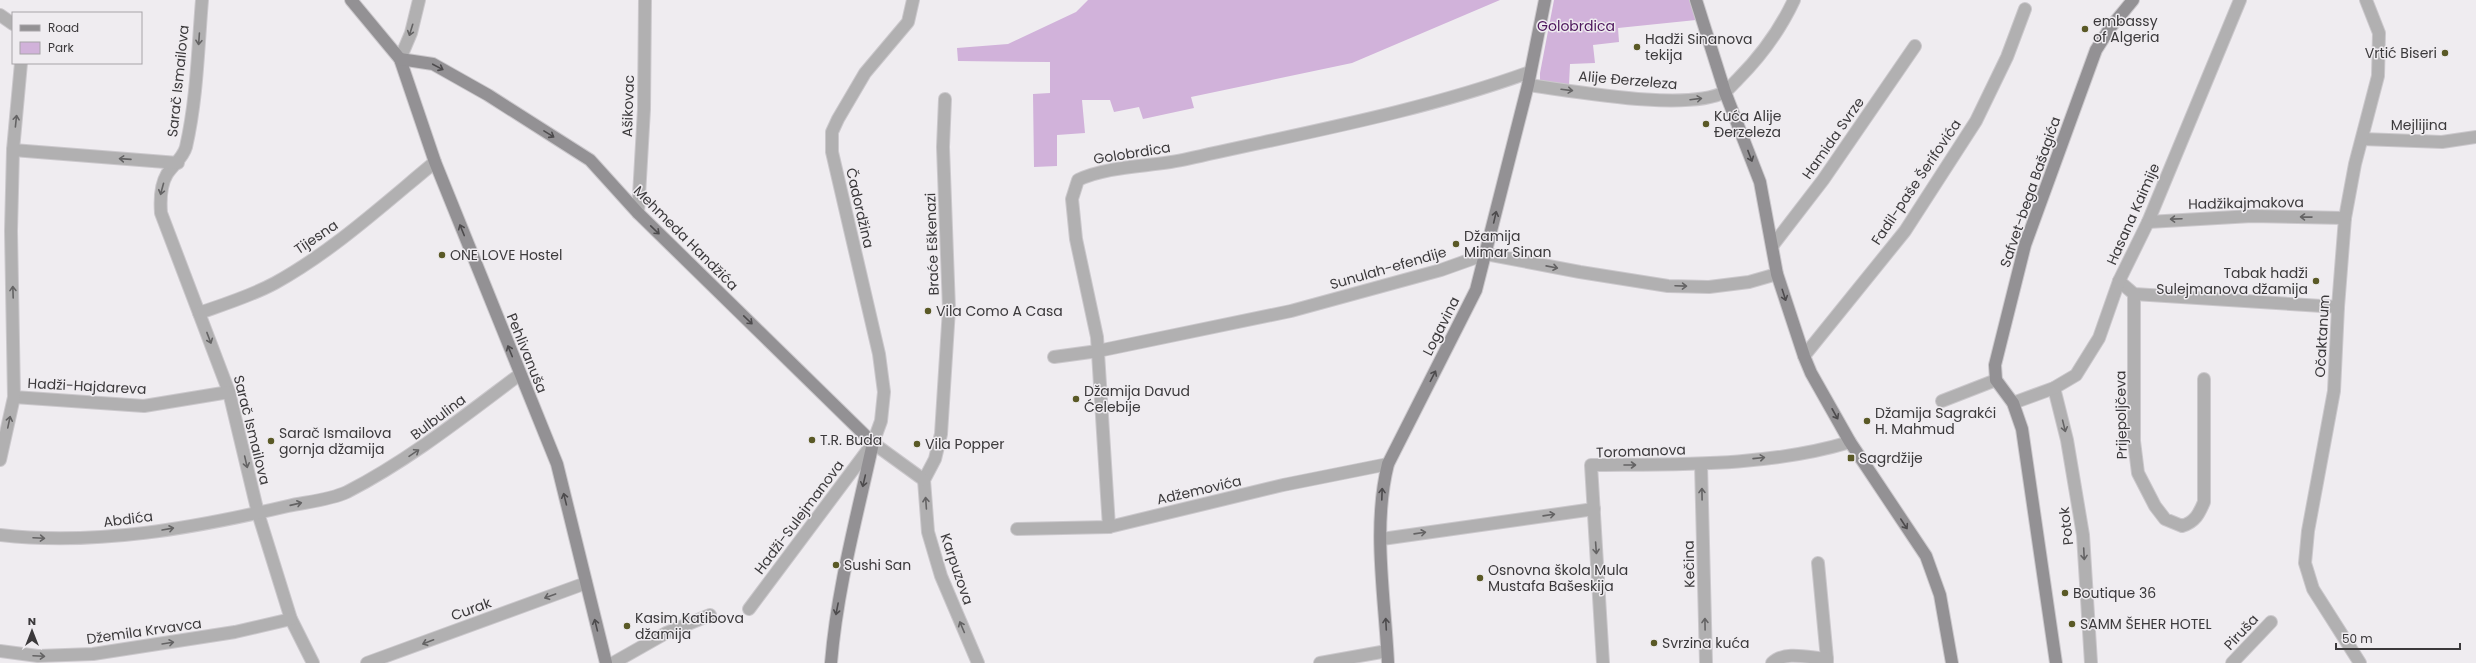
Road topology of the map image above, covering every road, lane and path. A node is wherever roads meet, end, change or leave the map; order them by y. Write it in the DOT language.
graph roads {
  1 [pos="202,0"];
  2 [pos="351,0"];
  3 [pos="419,0"];
  4 [pos="645,0"];
  5 [pos="913,0"];
  6 [pos="1546,0"];
  7 [pos="1696,0"];
  8 [pos="1794,0"];
  9 [pos="2133,0"];
  10 [pos="2240,0"];
  11 [pos="2366,0"];
  12 [pos="2025,9"];
  13 [pos="0,16"];
  14 [pos="12,23"];
  15 [pos="1915,46"];
  16 [pos="400,60"];
  17 [pos="21,64"];
  18 [pos="1530,72"];
  19 [pos="1528,86"];
  20 [pos="1725,92"];
  21 [pos="945,99"];
  22 [pos="2476,137"];
  23 [pos="2362,139"];
  24 [pos="13,150"];
  25 [pos="435,162"];
  26 [pos="178,163"];
  27 [pos="638,213"];
  28 [pos="2345,218"];
  29 [pos="2148,222"];
  30 [pos="1773,245"];
  31 [pos="1486,254"];
  32 [pos="1778,274"];
  33 [pos="2119,281"];
  34 [pos="2134,294"];
  35 [pos="2338,306"];
  36 [pos="199,313"];
  37 [pos="1098,351"];
  38 [pos="1804,356"];
  39 [pos="1054,357"];
  40 [pos="519,375"];
  41 [pos="2204,379"];
  42 [pos="1996,380"];
  43 [pos="2054,388"];
  44 [pos="229,392"];
  45 [pos="14,397"];
  46 [pos="1942,401"];
  47 [pos="2013,403"];
  48 [pos="1850,442"];
  49 [pos="873,443"];
  50 [pos="0,460"];
  51 [pos="1388,464"];
  52 [pos="1701,464"];
  53 [pos="924,480"];
  54 [pos="1594,509"];
  55 [pos="258,513"];
  56 [pos="1109,527"];
  57 [pos="1016,529"];
  58 [pos="0,535"];
  59 [pos="1382,539"];
  60 [pos="1818,563"];
  61 [pos="586,583"];
  62 [pos="749,609"];
  63 [pos="710,615"];
  64 [pos="291,619"];
  65 [pos="2271,622"];
  66 [pos="0,651"];
  67 [pos="1387,657"];
  68 [pos="1827,661"];
  69 [pos="313,663"];
  70 [pos="367,663"];
  71 [pos="606,663"];
  72 [pos="612,663"];
  73 [pos="831,663"];
  74 [pos="978,663"];
  75 [pos="1320,663"];
  76 [pos="1603,663"];
  77 [pos="1706,663"];
  78 [pos="1772,663"];
  79 [pos="1952,663"];
  80 [pos="2056,663"];
  81 [pos="2091,663"];
  82 [pos="2232,663"];
  83 [pos="2360,663"];
  1 -- 26 [label="street, Sarač Ismailova, one-way"];
  2 -- 16 [label="street"];
  3 -- 16 [label="street, one-way"];
  4 -- 27 [label="street, Ašikovac"];
  5 -- 49 [label="street, Čadordžina"];
  6 -- 18 [label="street, Logavina"];
  7 -- 20 [label="street"];
  8 -- 20 [label="street"];
  9 -- 42 [label="street, Safvet-bega Bašagića"];
  10 -- 29 [label="street, Hasana Kaimije"];
  11 -- 23 [label="street, Očaktanum"];
  12 -- 38 [label="street, Fadil-paše Šerifovića"];
  13 -- 14 [label="street"];
  15 -- 30 [label="street, Hamida Svrze"];
  16 -- 25 [label="street, Pehlivanuša"];
  16 -- 27 [label="street, Mehmeda Handžića, one-way"];
  24 -- 17 [label="street, one-way"];
  18 -- 19 [label="street, Logavina"];
  18 -- 37 [label="street, Golobrdica"];
  19 -- 20 [label="street, Alije Đerzeleza, one-way"];
  31 -- 19 [label="street, Logavina, one-way"];
  20 -- 30 [label="street, one-way"];
  21 -- 53 [label="street, Braće Eškenazi"];
  22 -- 23 [label="street, Mejlijina"];
  23 -- 28 [label="street, Očaktanum"];
  26 -- 24 [label="street, one-way"];
  45 -- 24 [label="street, one-way"];
  25 -- 36 [label="street, Tijesna"];
  40 -- 25 [label="street, Pehlivanuša, one-way"];
  26 -- 36 [label="street, Sarač Ismailova, one-way"];
  27 -- 49 [label="street, Mehmeda Handžića, one-way"];
  28 -- 29 [label="street, Hadžikajmakova, one-way"];
  28 -- 35 [label="street, Očaktanum"];
  29 -- 33 [label="street, Hasana Kaimije"];
  30 -- 32 [label="street"];
  31 -- 32 [label="street, one-way"];
  31 -- 37 [label="street, Sunulah-efendije"];
  51 -- 31 [label="street, Logavina, one-way"];
  32 -- 38 [label="street, one-way"];
  33 -- 34 [label="street"];
  33 -- 43 [label="street, Hasana Kaimije"];
  34 -- 35 [label="street"];
  34 -- 41 [label="street, Prijepoljčeva"];
  35 -- 83 [label="street, Očaktanum"];
  36 -- 44 [label="street, Sarač Ismailova, one-way"];
  37 -- 39 [label="street, Sunulah-efendije"];
  37 -- 56 [label="street, Golobrdica"];
  38 -- 48 [label="street, one-way"];
  55 -- 40 [label="street, Bulbulina, one-way"];
  61 -- 40 [label="street, Pehlivanuša, one-way"];
  42 -- 46 [label="street"];
  42 -- 47 [label="street"];
  43 -- 47 [label="street, Hasana Kaimije"];
  43 -- 81 [label="street, Potok, one-way"];
  44 -- 45 [label="street, Hadži-Hajdareva"];
  44 -- 55 [label="street, Sarač Ismailova, one-way"];
  50 -- 45 [label="street, one-way"];
  47 -- 80 [label="street"];
  52 -- 48 [label="street, Toromanova, one-way"];
  48 -- 79 [label="street, one-way"];
  49 -- 53 [label="street, Mehmeda Handžića"];
  49 -- 62 [label="street, Hadži-Sulejmanova"];
  49 -- 73 [label="street, one-way"];
  51 -- 56 [label="street, Adžemovića"];
  59 -- 51 [label="street, Logavina, one-way"];
  54 -- 52 [label="street, Toromanova, one-way"];
  77 -- 52 [label="street, Kečina, one-way"];
  74 -- 53 [label="street, Karpuzova, one-way"];
  59 -- 54 [label="street, one-way"];
  54 -- 76 [label="street, one-way"];
  58 -- 55 [label="street, Abdića, one-way"];
  55 -- 64 [label="street, Sarač Ismailova"];
  56 -- 57 [label="street, Adžemovića"];
  67 -- 59 [label="street, Logavina, one-way"];
  60 -- 68 [label="street"];
  61 -- 70 [label="street, Curak, one-way"];
  71 -- 61 [label="street, Pehlivanuša, one-way"];
  63 -- 72 [label="street"];
  66 -- 64 [label="street, Džemila Krvavca, one-way"];
  64 -- 69 [label="street, Sarač Ismailova"];
  65 -- 82 [label="street, Piruša"];
  67 -- 75 [label="street"];
  68 -- 78 [label="street"];
}
